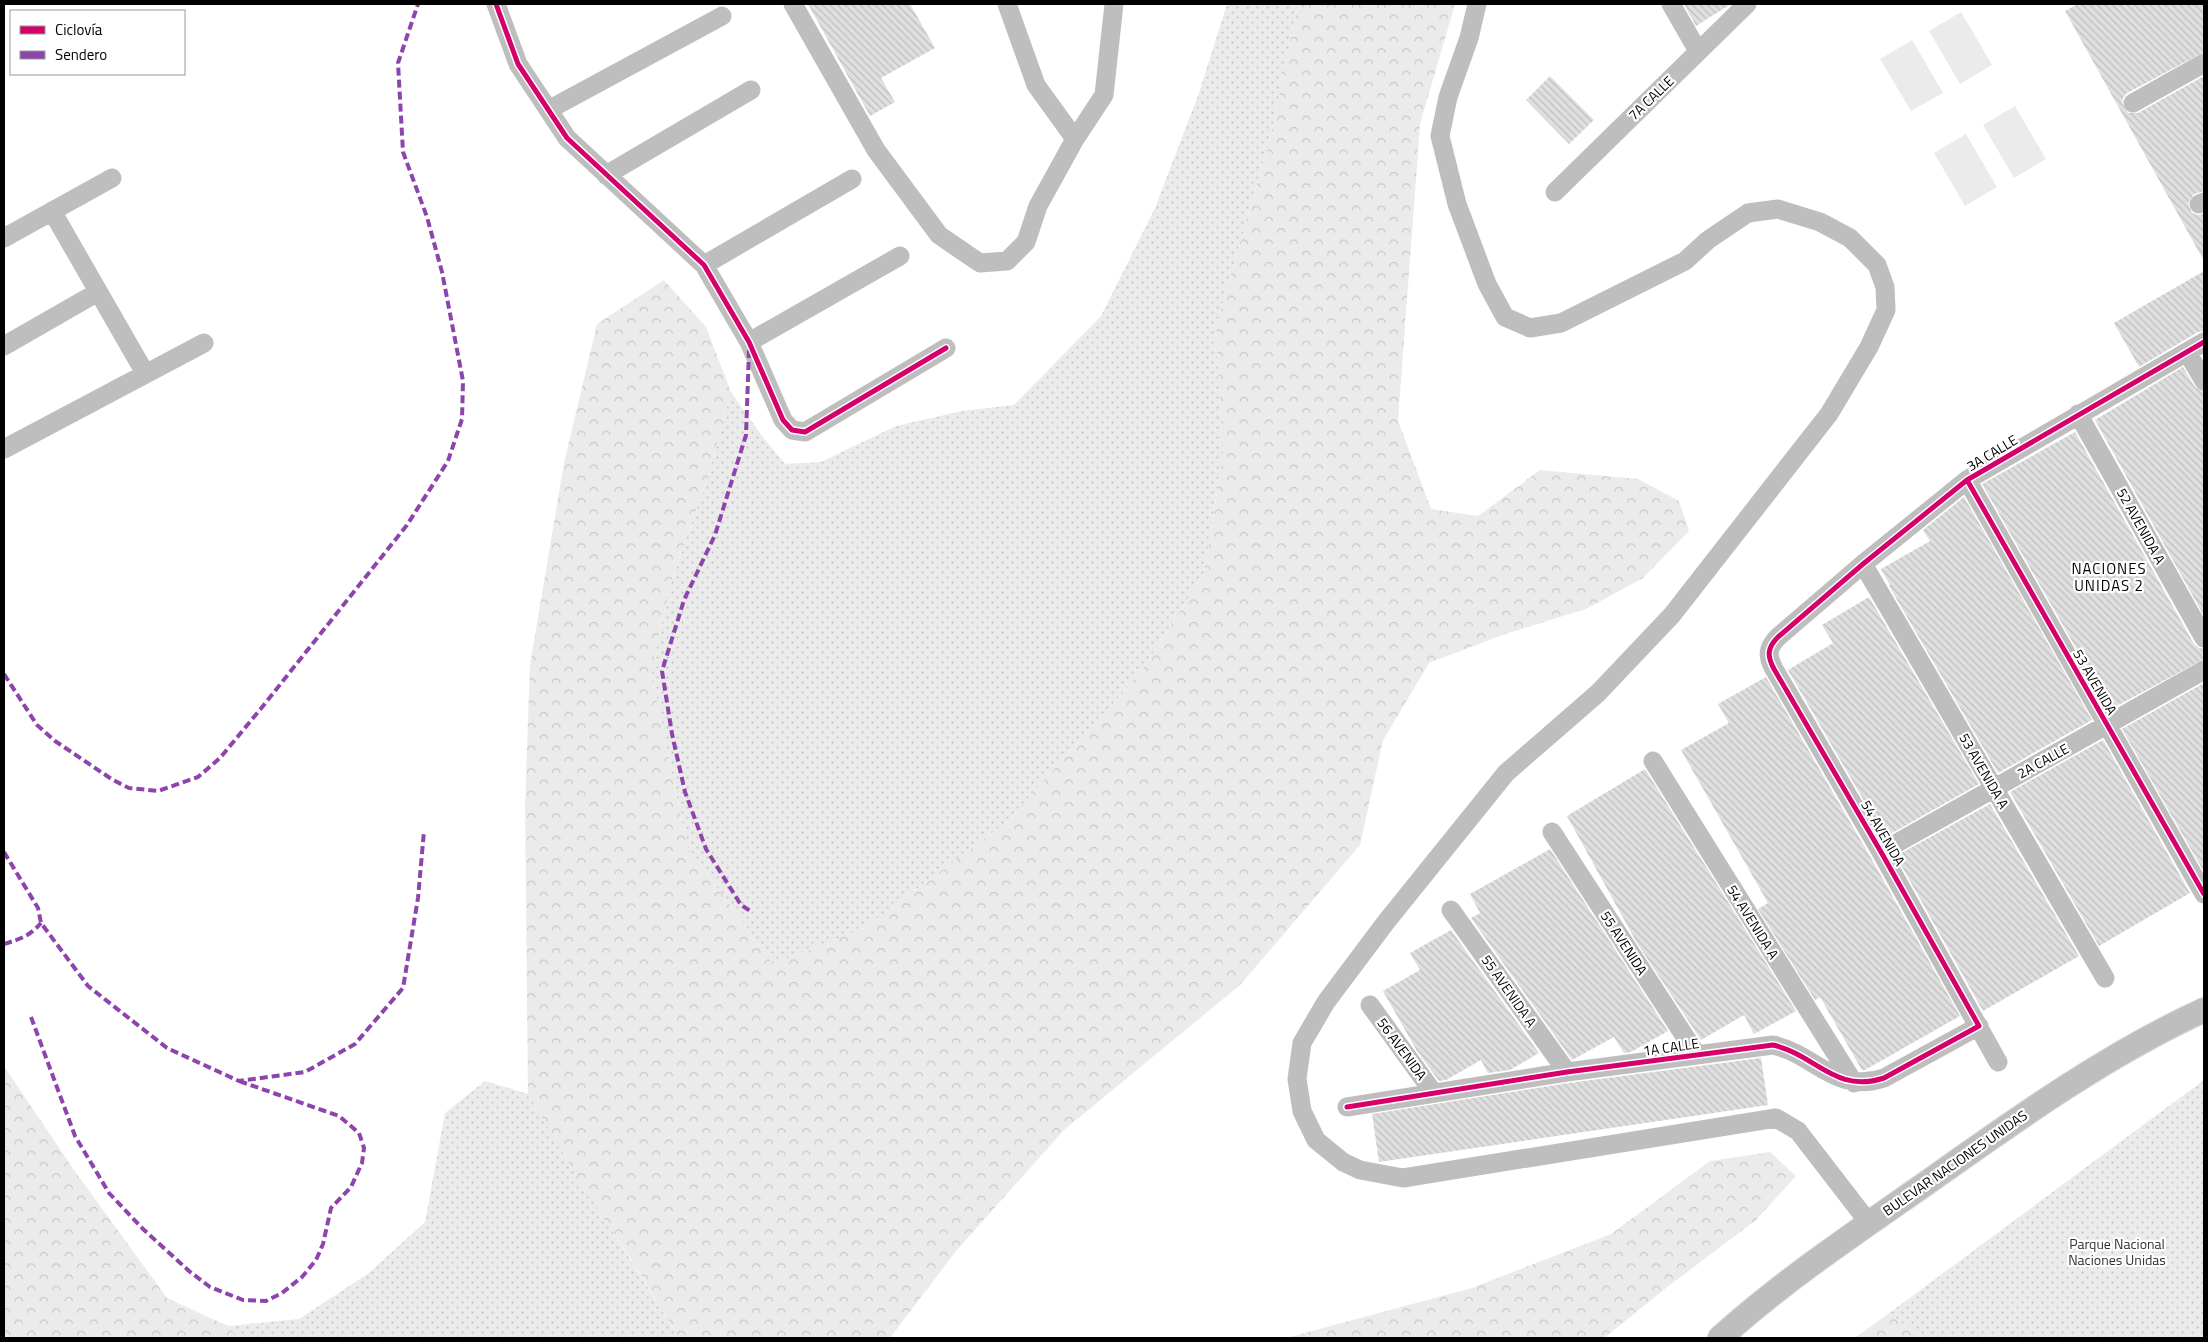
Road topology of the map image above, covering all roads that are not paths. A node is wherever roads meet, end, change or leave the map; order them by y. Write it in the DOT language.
graph roads {
  1 [pos="496,4"];
  2 [pos="794,4"];
  3 [pos="1007,4"];
  4 [pos="1114,4"];
  5 [pos="1477,4"];
  6 [pos="1670,4"];
  7 [pos="1747,4"];
  8 [pos="722,16"];
  9 [pos="1698,51"];
  10 [pos="2204,64"];
  11 [pos="751,90"];
  12 [pos="2133,103"];
  13 [pos="550,110"];
  14 [pos="1075,139"];
  15 [pos="606,175"];
  16 [pos="112,178"];
  17 [pos="852,178"];
  18 [pos="1554,192"];
  19 [pos="52,211"];
  20 [pos="4,238"];
  21 [pos="900,256"];
  22 [pos="704,265"];
  23 [pos="98,292"];
  24 [pos="749,342"];
  25 [pos="2204,342"];
  26 [pos="204,343"];
  27 [pos="4,346"];
  28 [pos="946,348"];
  29 [pos="2187,352"];
  30 [pos="145,373"];
  31 [pos="2204,381"];
  32 [pos="2078,414"];
  33 [pos="4,449"];
  34 [pos="1967,480"];
  35 [pos="1863,564"];
  36 [pos="2204,638"];
  37 [pos="1768,652"];
  38 [pos="2204,670"];
  39 [pos="2107,725"];
  40 [pos="1652,761"];
  41 [pos="1994,789"];
  42 [pos="1552,832"];
  43 [pos="1881,852"];
  44 [pos="2204,894"];
  45 [pos="1451,910"];
  46 [pos="2105,978"];
  47 [pos="1370,1005"];
  48 [pos="2204,1010"];
  49 [pos="1979,1026"];
  50 [pos="1697,1055"];
  51 [pos="1998,1062"];
  52 [pos="1567,1072"];
  53 [pos="1854,1083"];
  54 [pos="1434,1092"];
  55 [pos="1347,1107"];
  56 [pos="1869,1223"];
  57 [pos="1720,1338"];
  1 -- 13 [label="street"];
  2 -- 14 [label="street"];
  3 -- 14 [label="street"];
  4 -- 14 [label="street"];
  5 -- 56 [label="street"];
  6 -- 9 [label="street"];
  7 -- 9 [label="street, 7A CALLE"];
  8 -- 13 [label="street"];
  9 -- 18 [label="street, 7A CALLE"];
  10 -- 12 [label="street"];
  11 -- 15 [label="street"];
  13 -- 15 [label="street"];
  15 -- 22 [label="street"];
  16 -- 19 [label="street"];
  17 -- 22 [label="street"];
  19 -- 20 [label="street"];
  19 -- 23 [label="street"];
  21 -- 24 [label="street"];
  22 -- 24 [label="street"];
  23 -- 27 [label="street"];
  23 -- 30 [label="street"];
  24 -- 28 [label="street"];
  25 -- 29 [label="street, 3A CALLE"];
  26 -- 30 [label="street"];
  29 -- 31 [label="street"];
  29 -- 32 [label="street, 3A CALLE"];
  30 -- 33 [label="street"];
  32 -- 34 [label="street, 3A CALLE"];
  32 -- 36 [label="street, 52 AVENIDA A"];
  34 -- 35 [label="street, 3A CALLE"];
  34 -- 39 [label="street, 53 AVENIDA"];
  35 -- 37 [label="street, 3A CALLE"];
  35 -- 41 [label="street, 53 AVENIDA A"];
  37 -- 43 [label="street, 54 AVENIDA"];
  38 -- 39 [label="street, 2A CALLE"];
  39 -- 41 [label="street, 2A CALLE"];
  39 -- 44 [label="street, 53 AVENIDA"];
  40 -- 53 [label="street, 54 AVENIDA A"];
  41 -- 43 [label="street, 2A CALLE"];
  41 -- 46 [label="street, 53 AVENIDA A"];
  42 -- 50 [label="street, 55 AVENIDA"];
  43 -- 49 [label="street, 54 AVENIDA"];
  45 -- 52 [label="street, 55 AVENIDA A"];
  47 -- 54 [label="street, 56 AVENIDA"];
  48 -- 56 [label="main road, BULEVAR NACIONES UNIDAS"];
  49 -- 51 [label="street, 54 AVENIDA"];
  49 -- 53 [label="street"];
  50 -- 52 [label="street, 1A CALLE"];
  50 -- 53 [label="street, 1A CALLE"];
  52 -- 54 [label="street, 1A CALLE"];
  54 -- 55 [label="street, 1A CALLE"];
  56 -- 57 [label="main road, BULEVAR NACIONES UNIDAS"];
}
